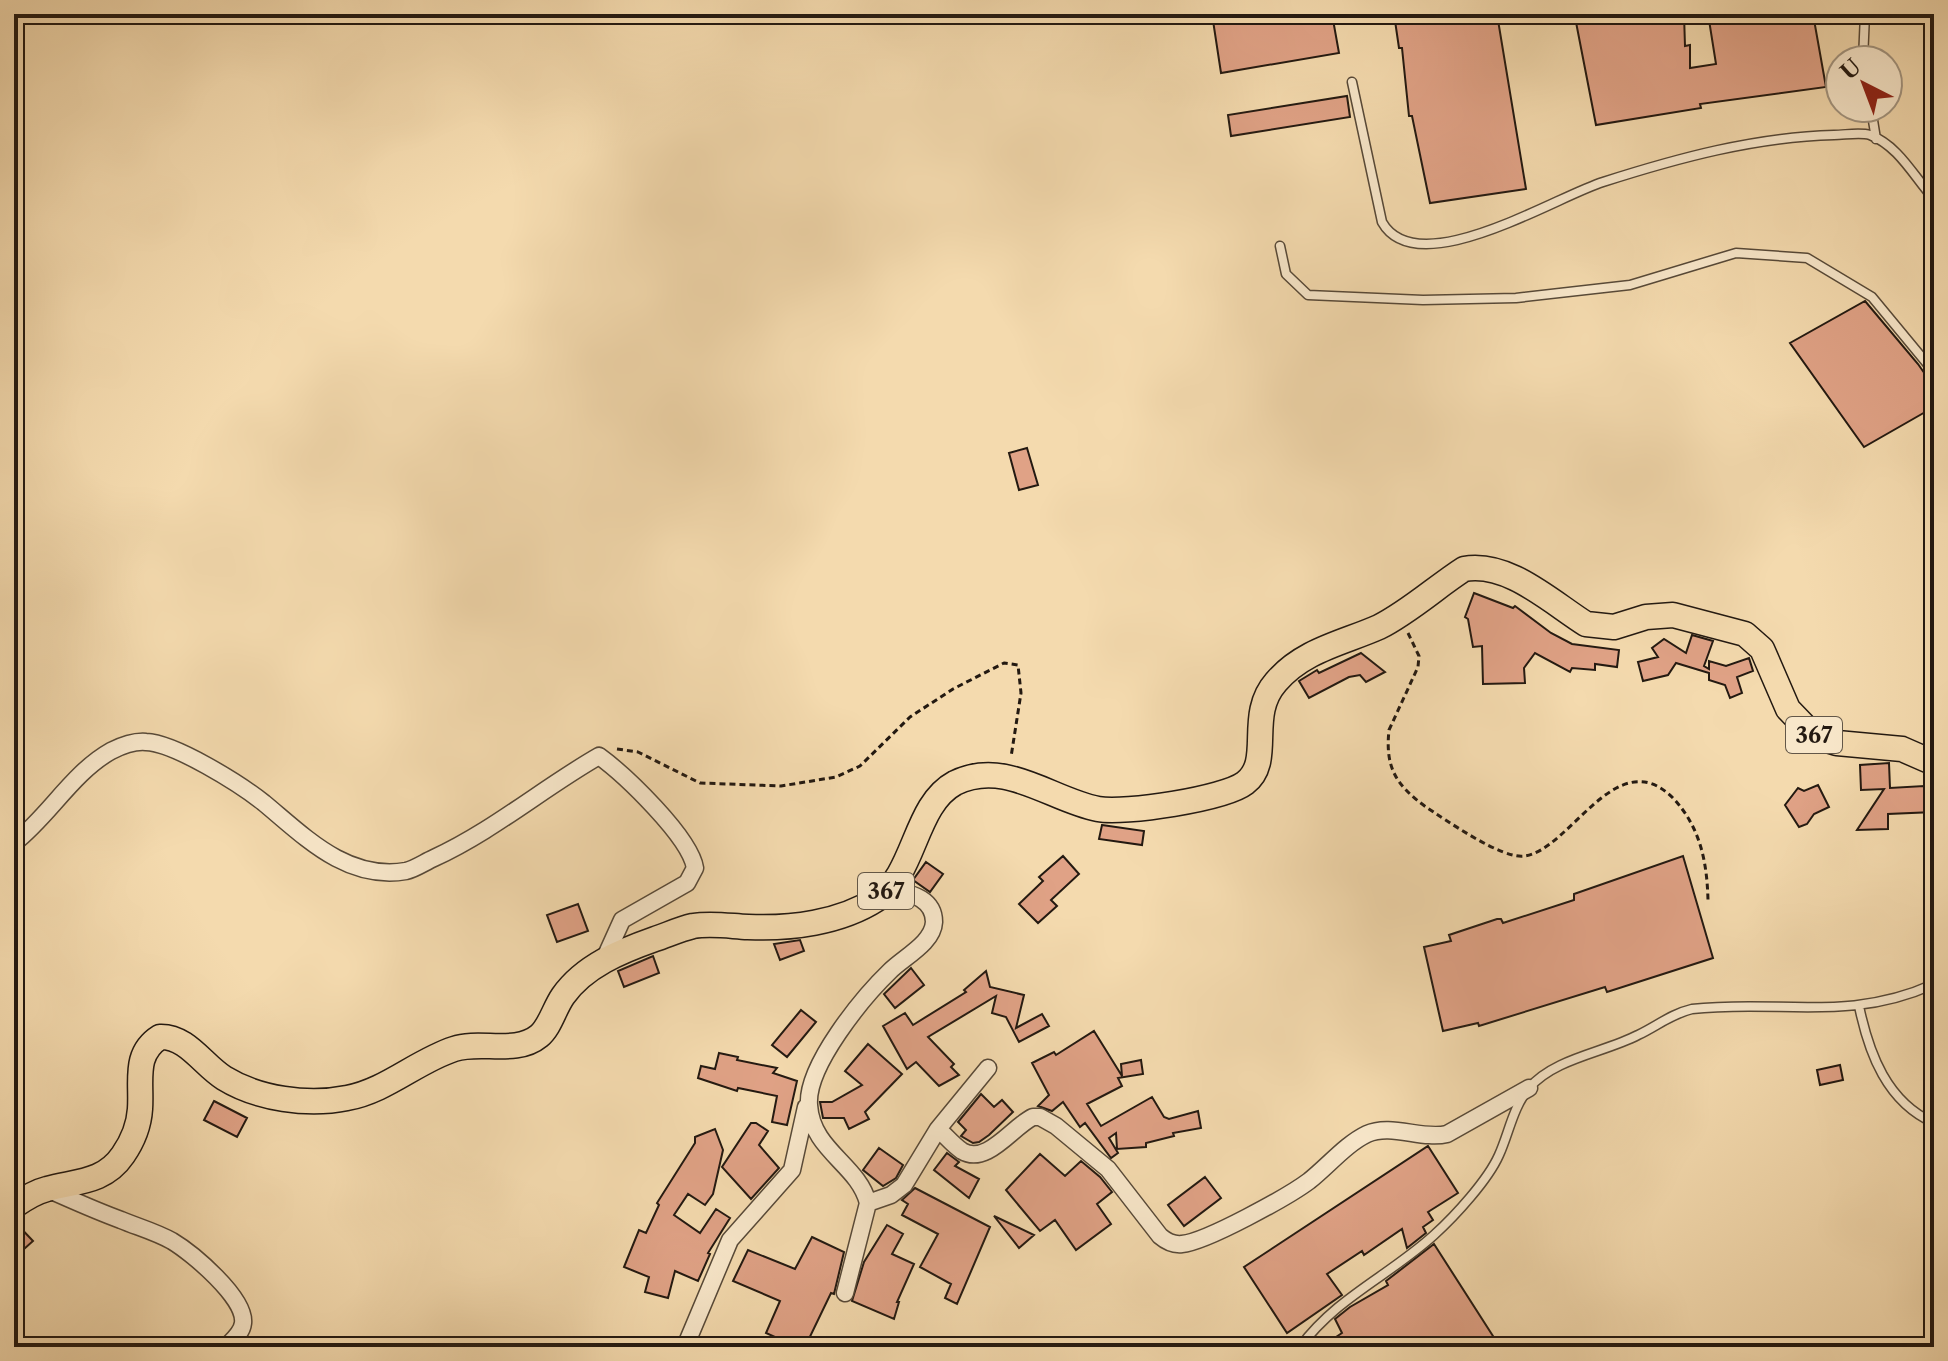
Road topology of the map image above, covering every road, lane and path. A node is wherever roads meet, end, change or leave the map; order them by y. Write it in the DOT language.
graph roads {
  1 [pos="1865,14"];
  2 [pos="1864,44"];
  3 [pos="1352,82"];
  4 [pos="1874,124"];
  5 [pos="1876,139"];
  6 [pos="1934,199"];
  7 [pos="1280,246"];
  8 [pos="1934,372"];
  9 [pos="1397,617"];
  10 [pos="599,756"];
  11 [pos="1934,763"];
  12 [pos="1008,777"];
  13 [pos="14,843"];
  14 [pos="889,888"];
  15 [pos="1708,900"];
  16 [pos="603,962"];
  17 [pos="1934,984"];
  18 [pos="1859,1006"];
  19 [pos="988,1068"];
  20 [pos="1529,1088"];
  21 [pos="808,1102"];
  22 [pos="1934,1123"];
  23 [pos="938,1129"];
  24 [pos="47,1189"];
  25 [pos="868,1203"];
  26 [pos="14,1206"];
  27 [pos="845,1293"];
  28 [pos="226,1347"];
  29 [pos="685,1347"];
  30 [pos="1300,1347"];
  1 -- 2 [label="lane"];
  3 -- 5 [label="lane"];
  4 -- 5 [label="lane"];
  5 -- 6 [label="lane"];
  7 -- 8 [label="lane"];
  9 -- 11 [label="main road, 367"];
  9 -- 12 [label="main road, 367"];
  9 -- 15 [label="path"];
  10 -- 12 [label="path"];
  10 -- 13 [label="street"];
  10 -- 16 [label="street"];
  12 -- 14 [label="main road, 367"];
  14 -- 16 [label="main road, 367"];
  14 -- 21 [label="street"];
  16 -- 24 [label="main road, 367"];
  17 -- 18 [label="lane"];
  18 -- 20 [label="lane"];
  18 -- 22 [label="lane"];
  19 -- 23 [label="street"];
  20 -- 23 [label="street"];
  20 -- 30 [label="lane"];
  21 -- 25 [label="street"];
  21 -- 29 [label="street"];
  23 -- 25 [label="street"];
  24 -- 26 [label="main road, 367"];
  24 -- 28 [label="street"];
  25 -- 27 [label="street"];
}
